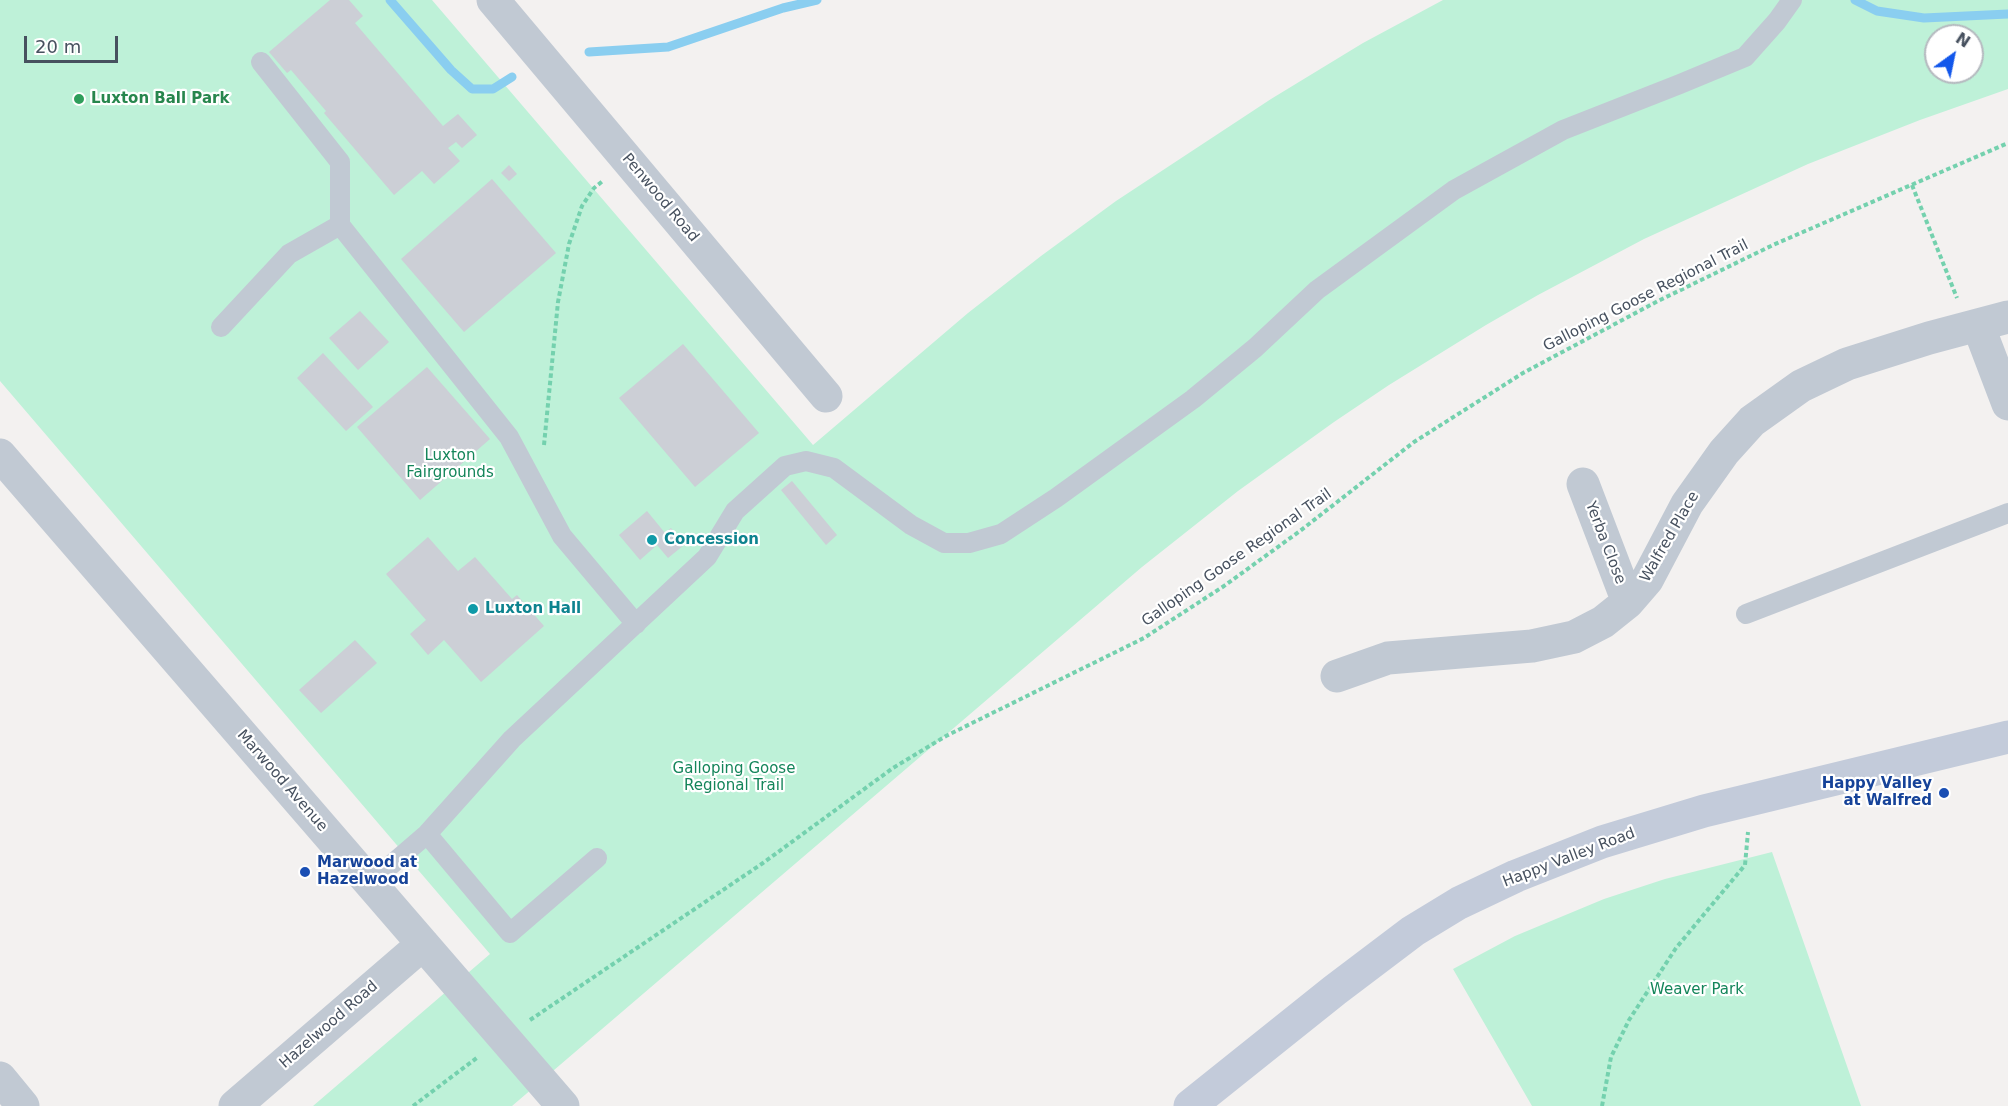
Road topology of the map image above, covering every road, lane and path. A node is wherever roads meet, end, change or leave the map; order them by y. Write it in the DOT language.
graph roads {
  1 [pos="493,0"];
  2 [pos="1792,0"];
  3 [pos="261,62"];
  4 [pos="2008,143"];
  5 [pos="627,160"];
  6 [pos="1912,185"];
  7 [pos="340,225"];
  8 [pos="1985,323"];
  9 [pos="220,327"];
  10 [pos="826,396"];
  11 [pos="2008,404"];
  12 [pos="0,455"];
  13 [pos="1583,484"];
  14 [pos="540,496"];
  15 [pos="2008,513"];
  16 [pos="1628,602"];
  17 [pos="1746,614"];
  18 [pos="636,624"];
  19 [pos="1337,676"];
  20 [pos="2008,737"];
  21 [pos="1750,801"];
  22 [pos="427,834"];
  23 [pos="597,858"];
  24 [pos="370,883"];
  25 [pos="423,944"];
  26 [pos="504,1037"];
  27 [pos="0,1078"];
  28 [pos="23,1106"];
  29 [pos="235,1106"];
  30 [pos="412,1106"];
  31 [pos="563,1106"];
  32 [pos="1190,1106"];
  33 [pos="1602,1106"];
  1 -- 5 [label="street, Penwood Road"];
  2 -- 18 [label="lane"];
  3 -- 7 [label="lane"];
  4 -- 6 [label="path, Galloping Goose Regional Trail"];
  5 -- 10 [label="street, Penwood Road"];
  5 -- 14 [label="path"];
  6 -- 8 [label="path"];
  6 -- 26 [label="path, Galloping Goose Regional Trail"];
  7 -- 9 [label="lane"];
  7 -- 14 [label="lane"];
  8 -- 11 [label="street"];
  8 -- 16 [label="street, Walfred Place"];
  12 -- 24 [label="street, Marwood Avenue"];
  13 -- 16 [label="street, Yerba Close"];
  14 -- 18 [label="lane"];
  15 -- 17 [label="lane"];
  16 -- 19 [label="street, Walfred Place"];
  18 -- 22 [label="lane"];
  20 -- 21 [label="main road, Happy Valley Road"];
  21 -- 32 [label="main road, Happy Valley Road"];
  21 -- 33 [label="path"];
  22 -- 23 [label="lane"];
  22 -- 24 [label="lane"];
  24 -- 25 [label="street, Marwood Avenue"];
  25 -- 26 [label="street, Marwood Avenue"];
  25 -- 29 [label="street, Hazelwood Road"];
  26 -- 30 [label="path, Galloping Goose Regional Trail"];
  26 -- 31 [label="street, Marwood Avenue"];
  27 -- 28 [label="street"];
}
